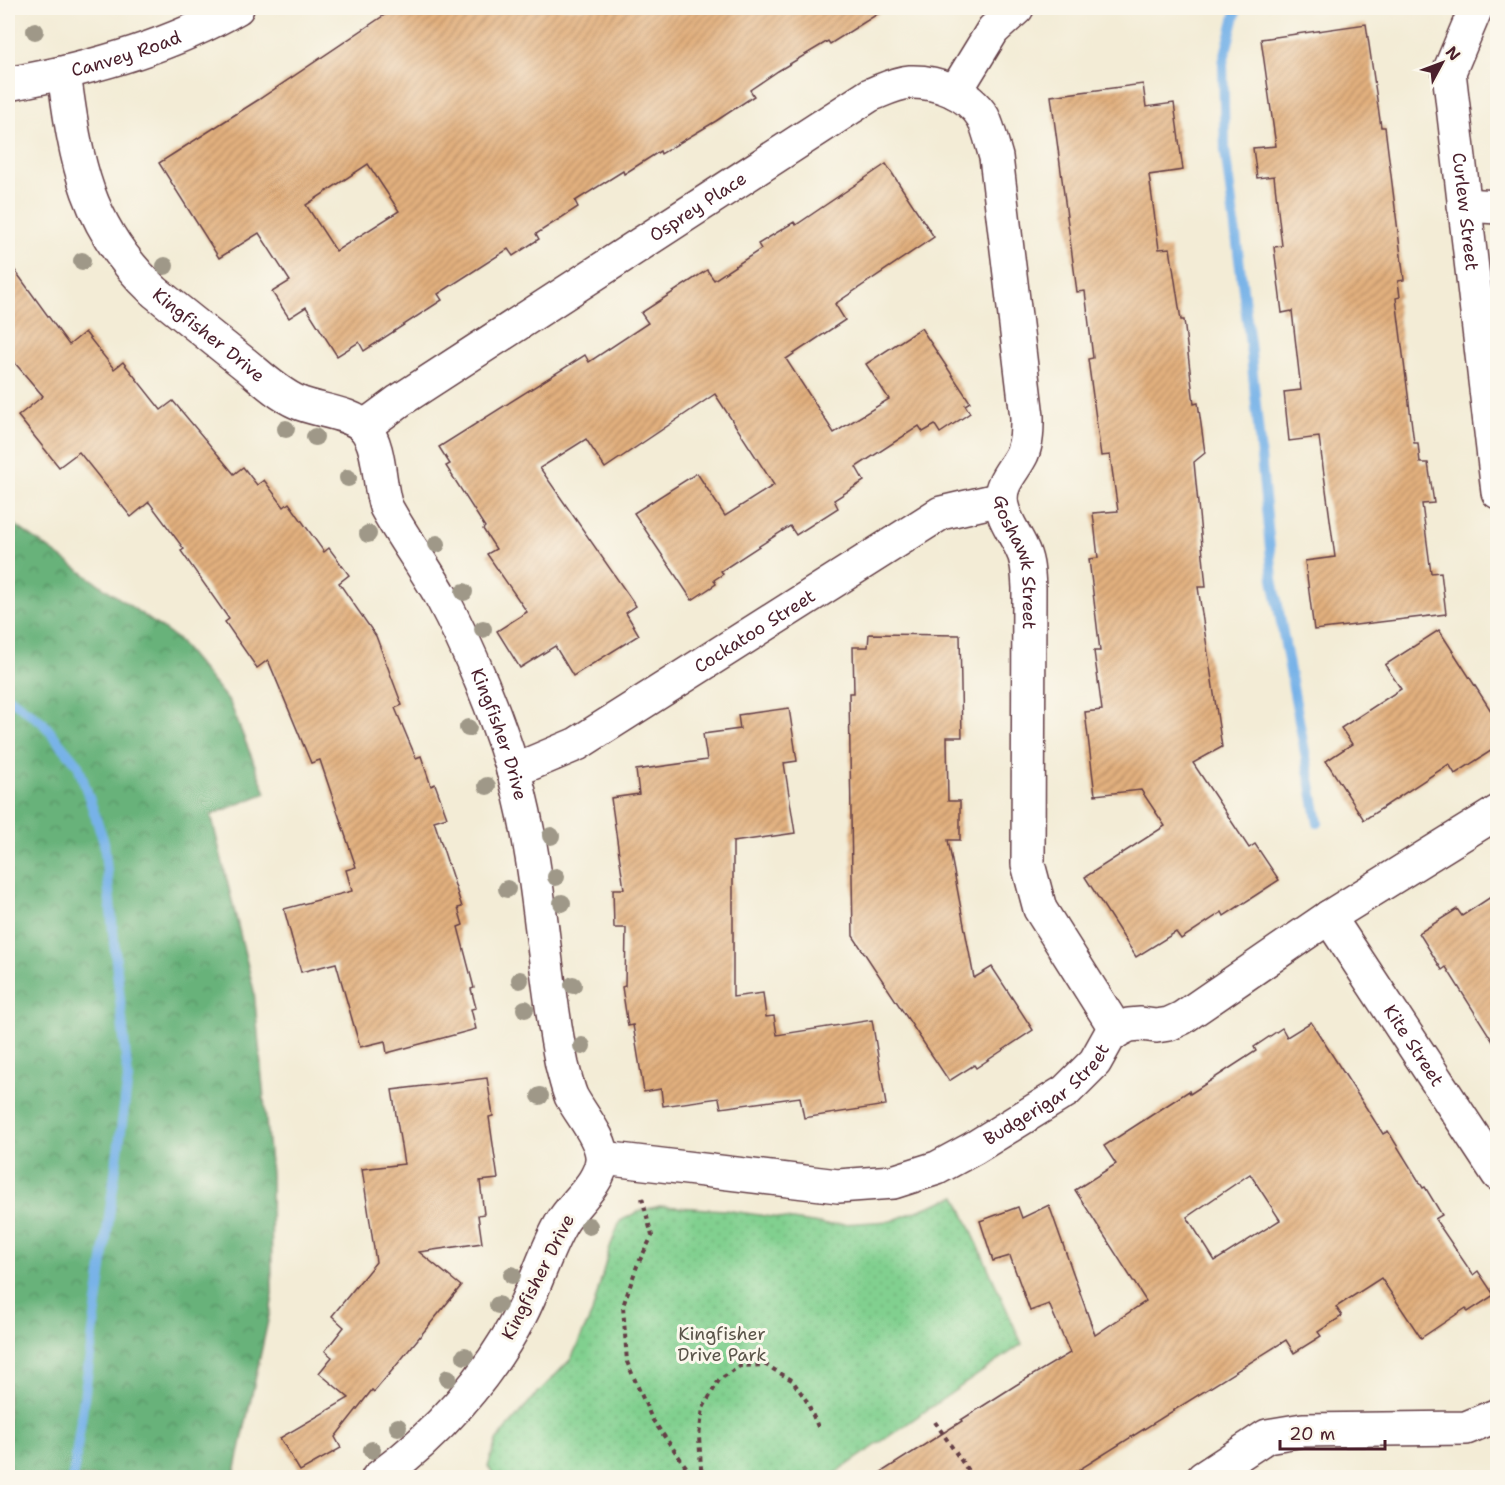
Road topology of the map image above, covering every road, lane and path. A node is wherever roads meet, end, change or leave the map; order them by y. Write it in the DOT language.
graph roads {
  1 [pos="237,8"];
  2 [pos="1017,8"];
  3 [pos="1476,8"];
  4 [pos="64,73"];
  5 [pos="8,84"];
  6 [pos="955,92"];
  7 [pos="1464,205"];
  8 [pos="1497,207"];
  9 [pos="1490,351"];
  10 [pos="364,428"];
  11 [pos="1497,492"];
  12 [pos="1000,499"];
  13 [pos="513,771"];
  14 [pos="1497,812"];
  15 [pos="1329,917"];
  16 [pos="1117,1031"];
  17 [pos="603,1158"];
  18 [pos="638,1162"];
  19 [pos="1497,1174"];
  20 [pos="1497,1416"];
  21 [pos="935,1422"];
  22 [pos="819,1429"];
  23 [pos="395,1473"];
  24 [pos="694,1478"];
  25 [pos="705,1478"];
  26 [pos="973,1478"];
  27 [pos="1203,1478"];
  1 -- 4 [label="street, Canvey Road"];
  2 -- 6 [label="street"];
  3 -- 7 [label="street, Curlew Street"];
  4 -- 5 [label="street, Canvey Road"];
  4 -- 10 [label="street, Kingfisher Drive"];
  6 -- 10 [label="street, Osprey Place"];
  6 -- 12 [label="street, Goshawk Street"];
  7 -- 8 [label="street"];
  7 -- 9 [label="street, Curlew Street"];
  9 -- 11 [label="street, Curlew Street"];
  10 -- 13 [label="street, Kingfisher Drive"];
  12 -- 13 [label="street, Cockatoo Street"];
  12 -- 16 [label="street, Goshawk Street"];
  13 -- 17 [label="street, Kingfisher Drive"];
  14 -- 15 [label="street, Budgerigar Street"];
  15 -- 16 [label="street, Budgerigar Street"];
  15 -- 19 [label="street, Kite Street"];
  16 -- 18 [label="street, Budgerigar Street"];
  17 -- 18 [label="street, Budgerigar Street"];
  17 -- 23 [label="street, Kingfisher Drive"];
  18 -- 24 [label="path"];
  20 -- 27 [label="street"];
  21 -- 26 [label="path"];
  22 -- 25 [label="path"];
}
